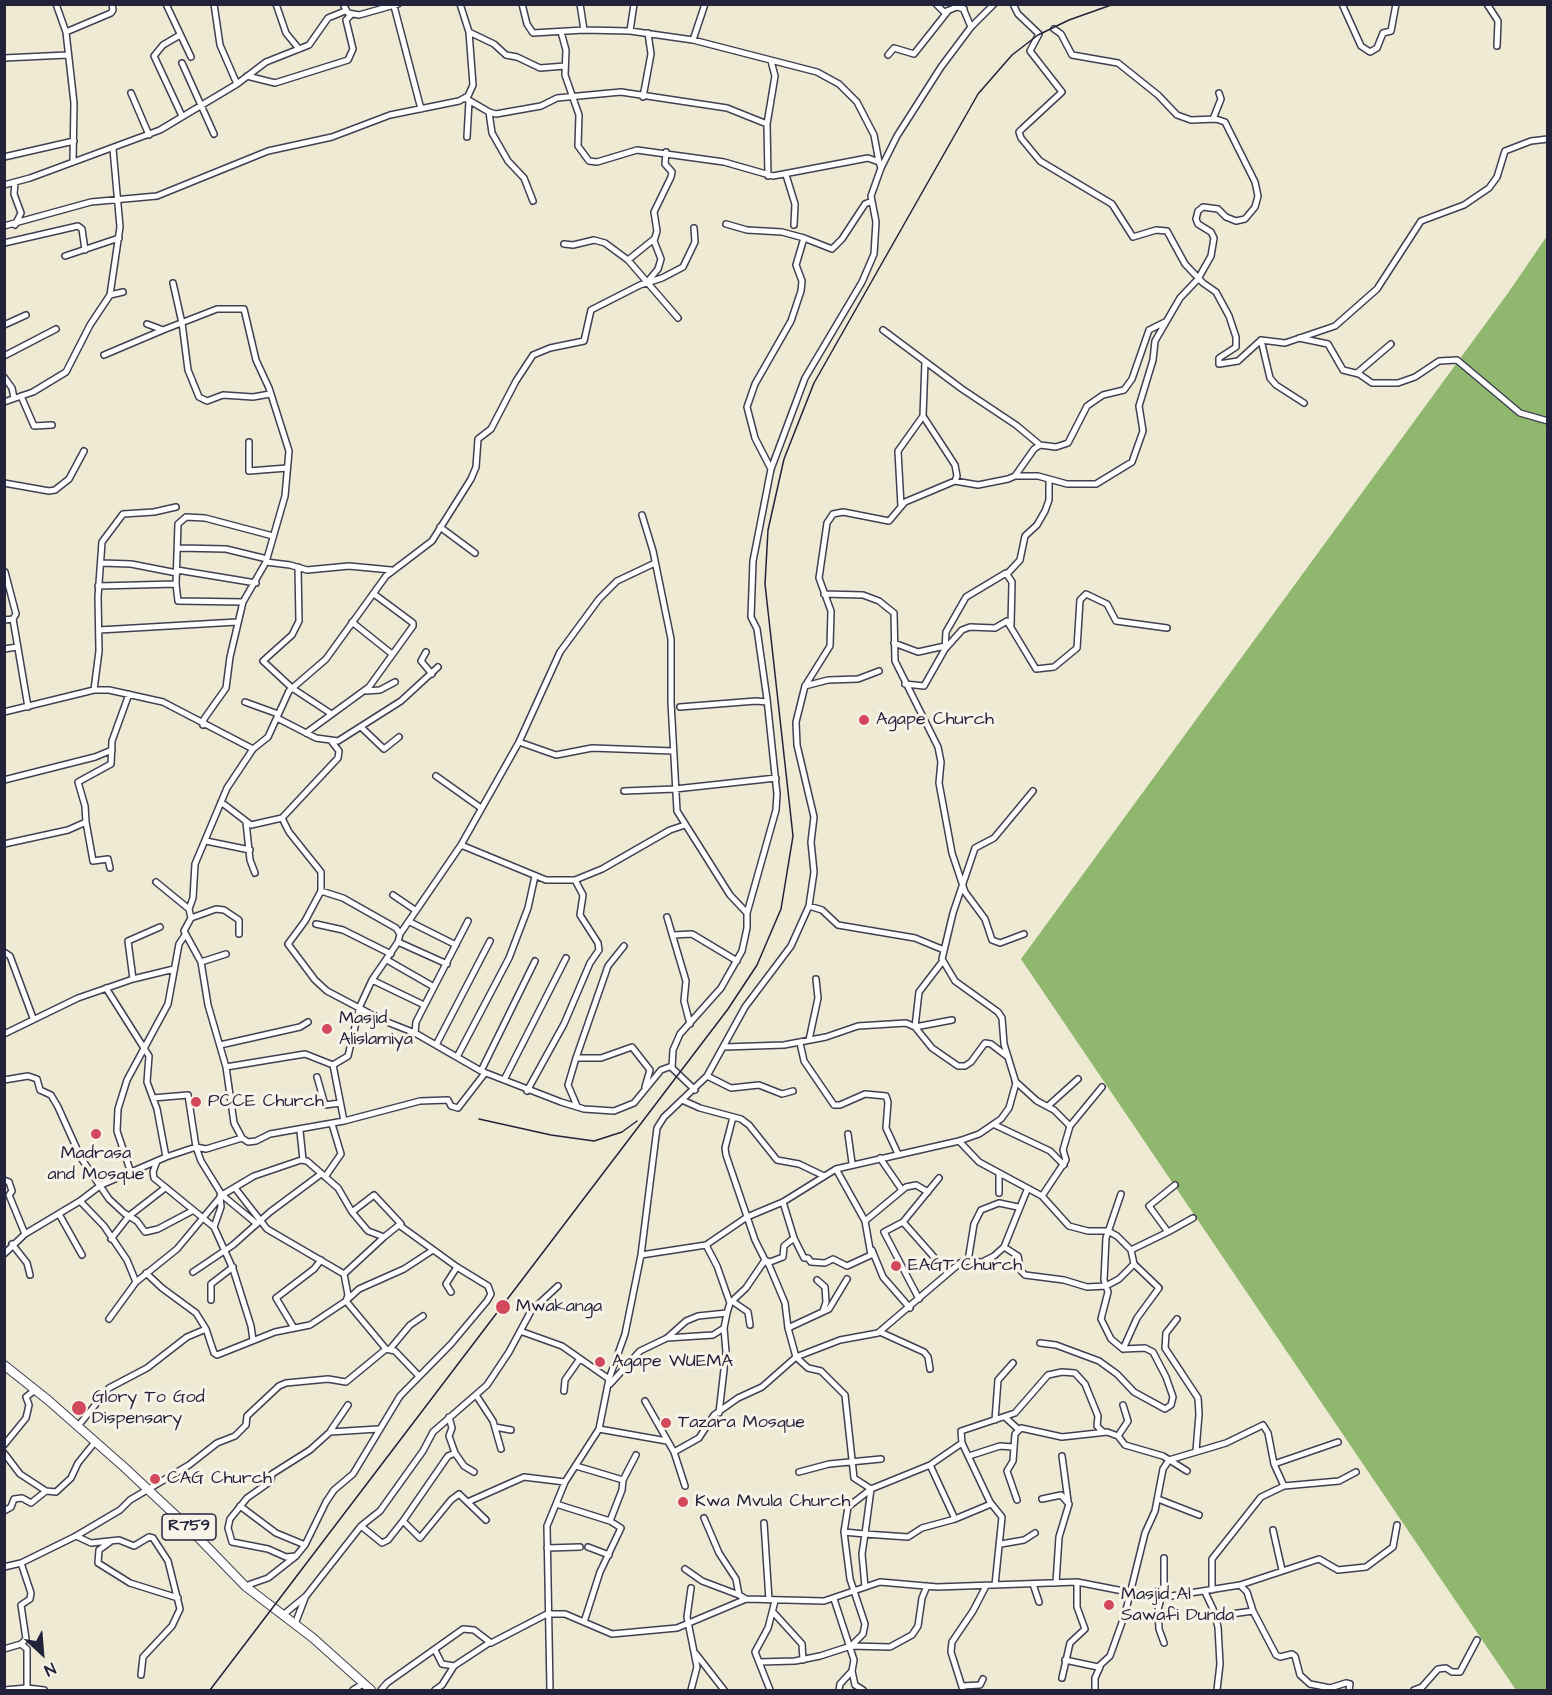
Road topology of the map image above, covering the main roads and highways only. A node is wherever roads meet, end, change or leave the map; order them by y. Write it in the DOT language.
graph roads {
  1 [pos="4,1365"];
  2 [pos="371,1690"];
  1 -- 2 [label="main road, R759"];
}
